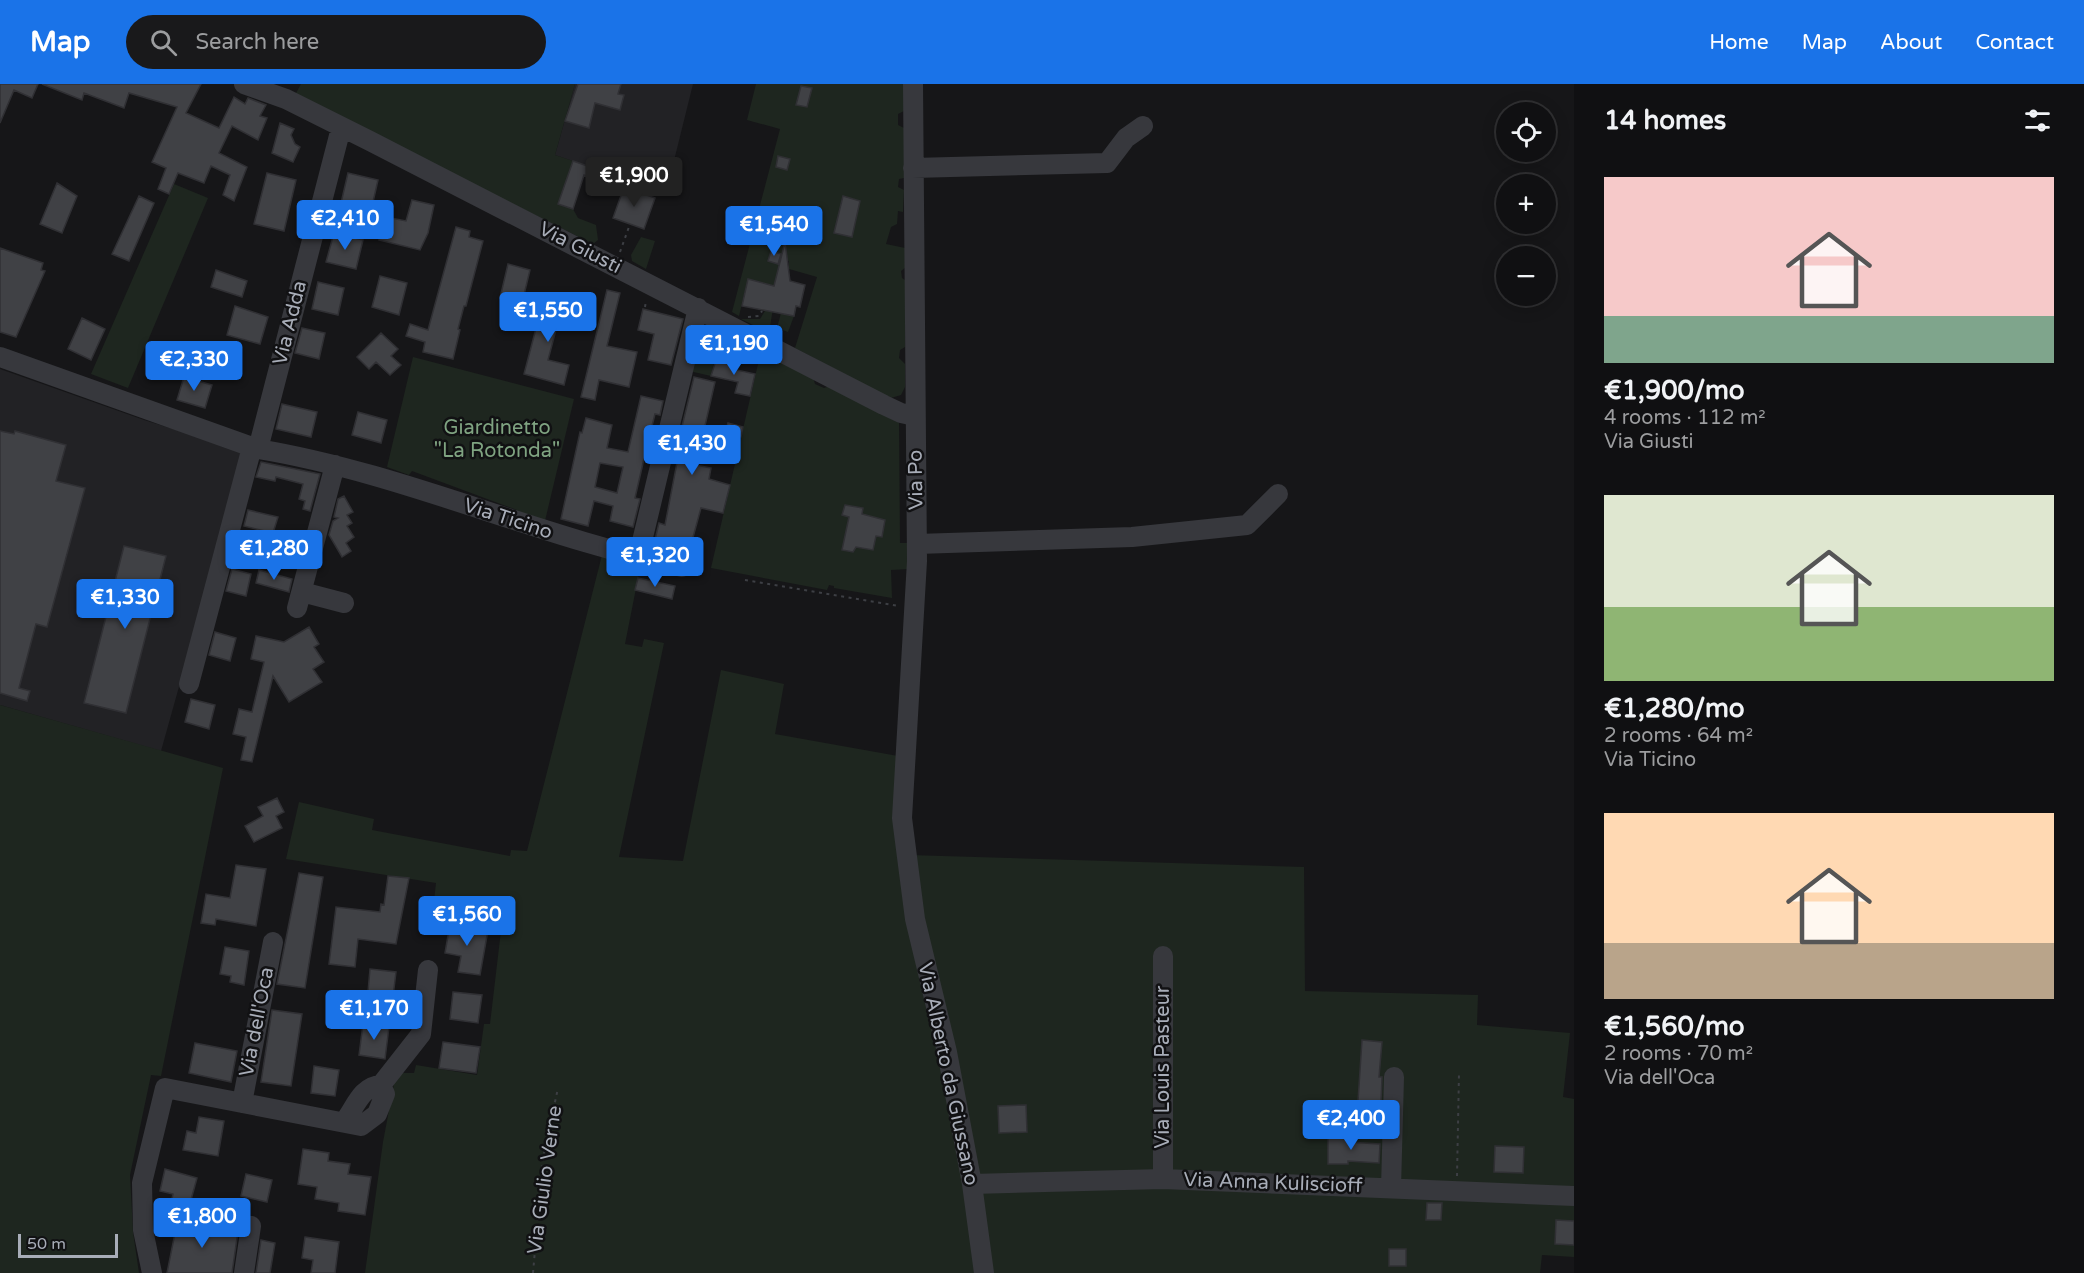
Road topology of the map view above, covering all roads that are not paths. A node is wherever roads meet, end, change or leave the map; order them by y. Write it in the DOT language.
graph roads {
  1 [pos="244,84"];
  2 [pos="913,84"];
  3 [pos="1143,126"];
  4 [pos="341,128"];
  5 [pos="913,168"];
  6 [pos="698,308"];
  7 [pos="0,357"];
  8 [pos="915,416"];
  9 [pos="255,448"];
  10 [pos="335,465"];
  11 [pos="1278,494"];
  12 [pos="916,544"];
  13 [pos="638,558"];
  14 [pos="682,567"];
  15 [pos="345,603"];
  16 [pos="189,684"];
  17 [pos="908,875"];
  18 [pos="273,942"];
  19 [pos="1163,956"];
  20 [pos="428,970"];
  21 [pos="1394,1077"];
  22 [pos="242,1103"];
  23 [pos="1163,1179"];
  24 [pos="972,1184"];
  25 [pos="1391,1188"];
  26 [pos="1574,1196"];
  27 [pos="251,1226"];
  28 [pos="152,1273"];
  29 [pos="244,1273"];
  30 [pos="984,1273"];
  1 -- 4 [label="street, Via Giusti"];
  2 -- 5 [label="street, Via Po"];
  3 -- 5 [label="street"];
  4 -- 6 [label="street, Via Giusti"];
  4 -- 9 [label="street, Via Adda"];
  5 -- 8 [label="street, Via Po"];
  6 -- 8 [label="street, Via Giusti"];
  6 -- 13 [label="street"];
  7 -- 9 [label="street, Via Ticino"];
  8 -- 12 [label="street, Via Po"];
  9 -- 10 [label="street, Via Ticino"];
  9 -- 16 [label="street, Via Adda"];
  10 -- 13 [label="street, Via Ticino"];
  10 -- 15 [label="street"];
  11 -- 12 [label="street"];
  12 -- 17 [label="street, Via Po"];
  13 -- 14 [label="street, Via Ticino"];
  17 -- 24 [label="street, Via Alberto da Giussano"];
  18 -- 22 [label="street, Via dell'Oca"];
  19 -- 23 [label="street, Via Louis Pasteur"];
  20 -- 22 [label="street, Via dell'Oca"];
  21 -- 25 [label="street"];
  22 -- 28 [label="street, Via dell'Oca"];
  23 -- 24 [label="street, Via Anna Kuliscioff"];
  23 -- 25 [label="street, Via Anna Kuliscioff"];
  24 -- 30 [label="street, Via Alberto da Giussano"];
  25 -- 26 [label="street, Via Anna Kuliscioff"];
  27 -- 29 [label="street"];
}
